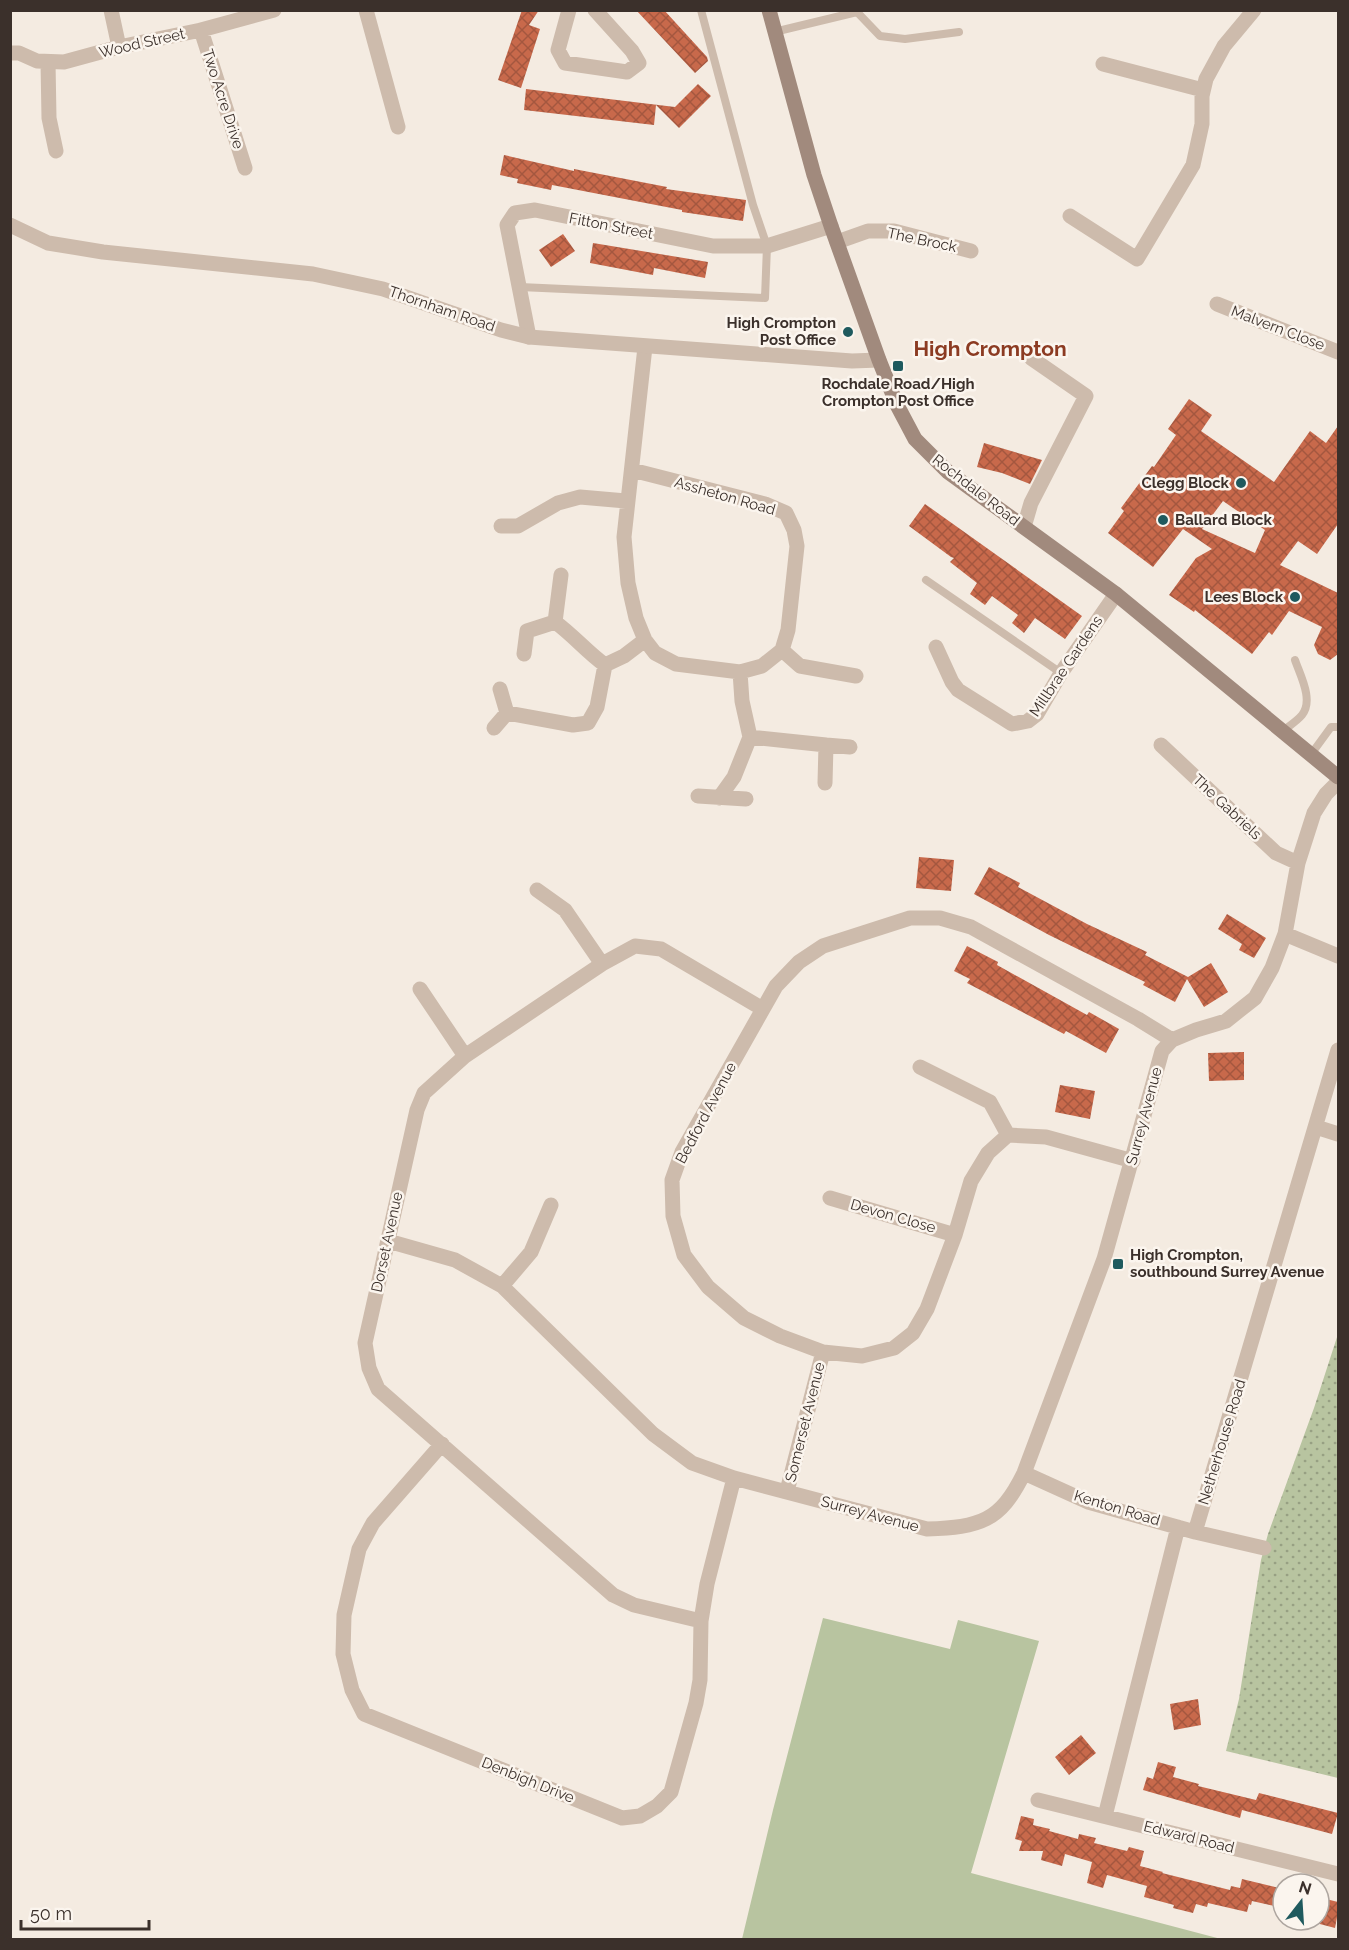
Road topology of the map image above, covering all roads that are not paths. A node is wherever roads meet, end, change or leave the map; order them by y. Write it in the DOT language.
graph roads {
  1 [pos="111,10"];
  2 [pos="274,10"];
  3 [pos="366,10"];
  4 [pos="568,10"];
  5 [pos="596,10"];
  6 [pos="701,10"];
  7 [pos="769,10"];
  8 [pos="1254,10"];
  9 [pos="201,30"];
  10 [pos="774,32"];
  11 [pos="960,32"];
  12 [pos="119,48"];
  13 [pos="10,52"];
  14 [pos="48,62"];
  15 [pos="1103,64"];
  16 [pos="1203,90"];
  17 [pos="398,127"];
  18 [pos="56,151"];
  19 [pos="245,168"];
  20 [pos="1070,216"];
  21 [pos="10,225"];
  22 [pos="831,225"];
  23 [pos="837,242"];
  24 [pos="767,246"];
  25 [pos="972,251"];
  26 [pos="520,287"];
  27 [pos="1216,304"];
  28 [pos="529,337"];
  29 [pos="645,347"];
  30 [pos="1338,352"];
  31 [pos="1031,358"];
  32 [pos="879,360"];
  33 [pos="632,471"];
  34 [pos="626,501"];
  35 [pos="501,526"];
  36 [pos="1024,527"];
  37 [pos="561,575"];
  38 [pos="926,580"];
  39 [pos="1116,594"];
  40 [pos="555,622"];
  41 [pos="645,640"];
  42 [pos="936,647"];
  43 [pos="782,650"];
  44 [pos="524,654"];
  45 [pos="1295,660"];
  46 [pos="604,665"];
  47 [pos="740,672"];
  48 [pos="1061,673"];
  49 [pos="856,676"];
  50 [pos="500,689"];
  51 [pos="507,713"];
  52 [pos="1338,727"];
  53 [pos="494,728"];
  54 [pos="1283,731"];
  55 [pos="750,737"];
  56 [pos="826,745"];
  57 [pos="1161,745"];
  58 [pos="850,747"];
  59 [pos="1312,753"];
  60 [pos="1338,777"];
  61 [pos="1338,782"];
  62 [pos="825,783"];
  63 [pos="698,796"];
  64 [pos="719,798"];
  65 [pos="746,799"];
  66 [pos="1298,863"];
  67 [pos="537,890"];
  68 [pos="1285,934"];
  69 [pos="1338,956"];
  70 [pos="602,964"];
  71 [pos="420,989"];
  72 [pos="763,1009"];
  73 [pos="1172,1040"];
  74 [pos="1338,1050"];
  75 [pos="465,1056"];
  76 [pos="920,1067"];
  77 [pos="1316,1127"];
  78 [pos="1338,1134"];
  79 [pos="1008,1135"];
  80 [pos="1132,1161"];
  81 [pos="830,1198"];
  82 [pos="551,1205"];
  83 [pos="955,1234"];
  84 [pos="388,1241"];
  85 [pos="502,1286"];
  86 [pos="823,1352"];
  87 [pos="442,1444"];
  88 [pos="1024,1473"];
  89 [pos="735,1478"];
  90 [pos="787,1491"];
  91 [pos="1178,1527"];
  92 [pos="1195,1532"];
  93 [pos="1264,1548"];
  94 [pos="701,1621"];
  95 [pos="1038,1800"];
  96 [pos="1105,1816"];
  97 [pos="1338,1874"];
  1 -- 12 [label="street"];
  2 -- 9 [label="street, Wood Street"];
  3 -- 17 [label="street"];
  4 -- 5 [label="street"];
  6 -- 24 [label="lane"];
  7 -- 10 [label="main road, Rochdale Road"];
  8 -- 16 [label="street"];
  9 -- 12 [label="street, Wood Street"];
  9 -- 19 [label="street, Two Acre Drive"];
  10 -- 11 [label="lane"];
  10 -- 22 [label="main road, Rochdale Road"];
  12 -- 14 [label="street, Wood Street"];
  13 -- 14 [label="street, Wood Street"];
  14 -- 18 [label="street"];
  15 -- 16 [label="street"];
  16 -- 20 [label="street"];
  21 -- 28 [label="street, Thornham Road"];
  22 -- 23 [label="main road, Rochdale Road"];
  22 -- 24 [label="street, Fitton Street"];
  23 -- 25 [label="street, The Brock"];
  23 -- 32 [label="main road, Rochdale Road"];
  24 -- 26 [label="lane"];
  24 -- 26 [label="street, Fitton Street"];
  26 -- 28 [label="street, Fitton Street"];
  27 -- 30 [label="street, Malvern Close"];
  28 -- 29 [label="street, Thornham Road"];
  29 -- 32 [label="street, Thornham Road"];
  29 -- 33 [label="street"];
  31 -- 36 [label="street"];
  32 -- 36 [label="main road, Rochdale Road"];
  33 -- 34 [label="street"];
  33 -- 43 [label="street, Assheton Road"];
  34 -- 35 [label="street"];
  34 -- 41 [label="street"];
  36 -- 39 [label="main road, Rochdale Road"];
  37 -- 40 [label="street"];
  38 -- 48 [label="lane"];
  39 -- 48 [label="street, Millbrae Gardens"];
  39 -- 54 [label="main road, Rochdale Road"];
  40 -- 44 [label="street"];
  40 -- 46 [label="street"];
  41 -- 46 [label="street"];
  41 -- 47 [label="street"];
  42 -- 48 [label="street, Millbrae Gardens"];
  43 -- 47 [label="street"];
  43 -- 49 [label="street"];
  45 -- 54 [label="lane"];
  46 -- 51 [label="street"];
  47 -- 55 [label="street"];
  50 -- 51 [label="street"];
  51 -- 53 [label="street"];
  52 -- 59 [label="lane"];
  54 -- 59 [label="main road, Rochdale Road"];
  55 -- 56 [label="street"];
  55 -- 64 [label="street"];
  56 -- 58 [label="street"];
  56 -- 62 [label="street"];
  57 -- 66 [label="street, The Gabriels"];
  59 -- 60 [label="main road, Rochdale Road"];
  61 -- 66 [label="street"];
  63 -- 64 [label="street"];
  64 -- 65 [label="street"];
  66 -- 68 [label="street"];
  67 -- 70 [label="street"];
  68 -- 69 [label="street"];
  68 -- 73 [label="street"];
  70 -- 72 [label="street, Dorset Avenue"];
  70 -- 75 [label="street, Dorset Avenue"];
  71 -- 75 [label="street"];
  72 -- 73 [label="street, Bedford Avenue"];
  72 -- 86 [label="street, Bedford Avenue"];
  73 -- 80 [label="street, Surrey Avenue"];
  74 -- 77 [label="street, Netherhouse Road"];
  75 -- 84 [label="street, Dorset Avenue"];
  76 -- 79 [label="street"];
  77 -- 78 [label="street"];
  77 -- 92 [label="street, Netherhouse Road"];
  79 -- 80 [label="street"];
  79 -- 83 [label="street, Bedford Avenue"];
  80 -- 88 [label="street, Surrey Avenue"];
  81 -- 83 [label="street, Devon Close"];
  82 -- 85 [label="street"];
  83 -- 86 [label="street, Bedford Avenue"];
  84 -- 85 [label="street, Surrey Avenue"];
  84 -- 87 [label="street, Dorset Avenue"];
  85 -- 89 [label="street, Surrey Avenue"];
  86 -- 90 [label="street, Somerset Avenue"];
  87 -- 94 [label="street, Dorset Avenue"];
  87 -- 94 [label="street, Denbigh Drive"];
  88 -- 90 [label="street, Surrey Avenue"];
  88 -- 91 [label="street, Kenton Road"];
  89 -- 90 [label="street, Surrey Avenue"];
  89 -- 94 [label="street, Denbigh Drive"];
  91 -- 92 [label="street"];
  91 -- 96 [label="street"];
  92 -- 93 [label="street"];
  95 -- 96 [label="street, Edward Road"];
  96 -- 97 [label="street, Edward Road"];
}
